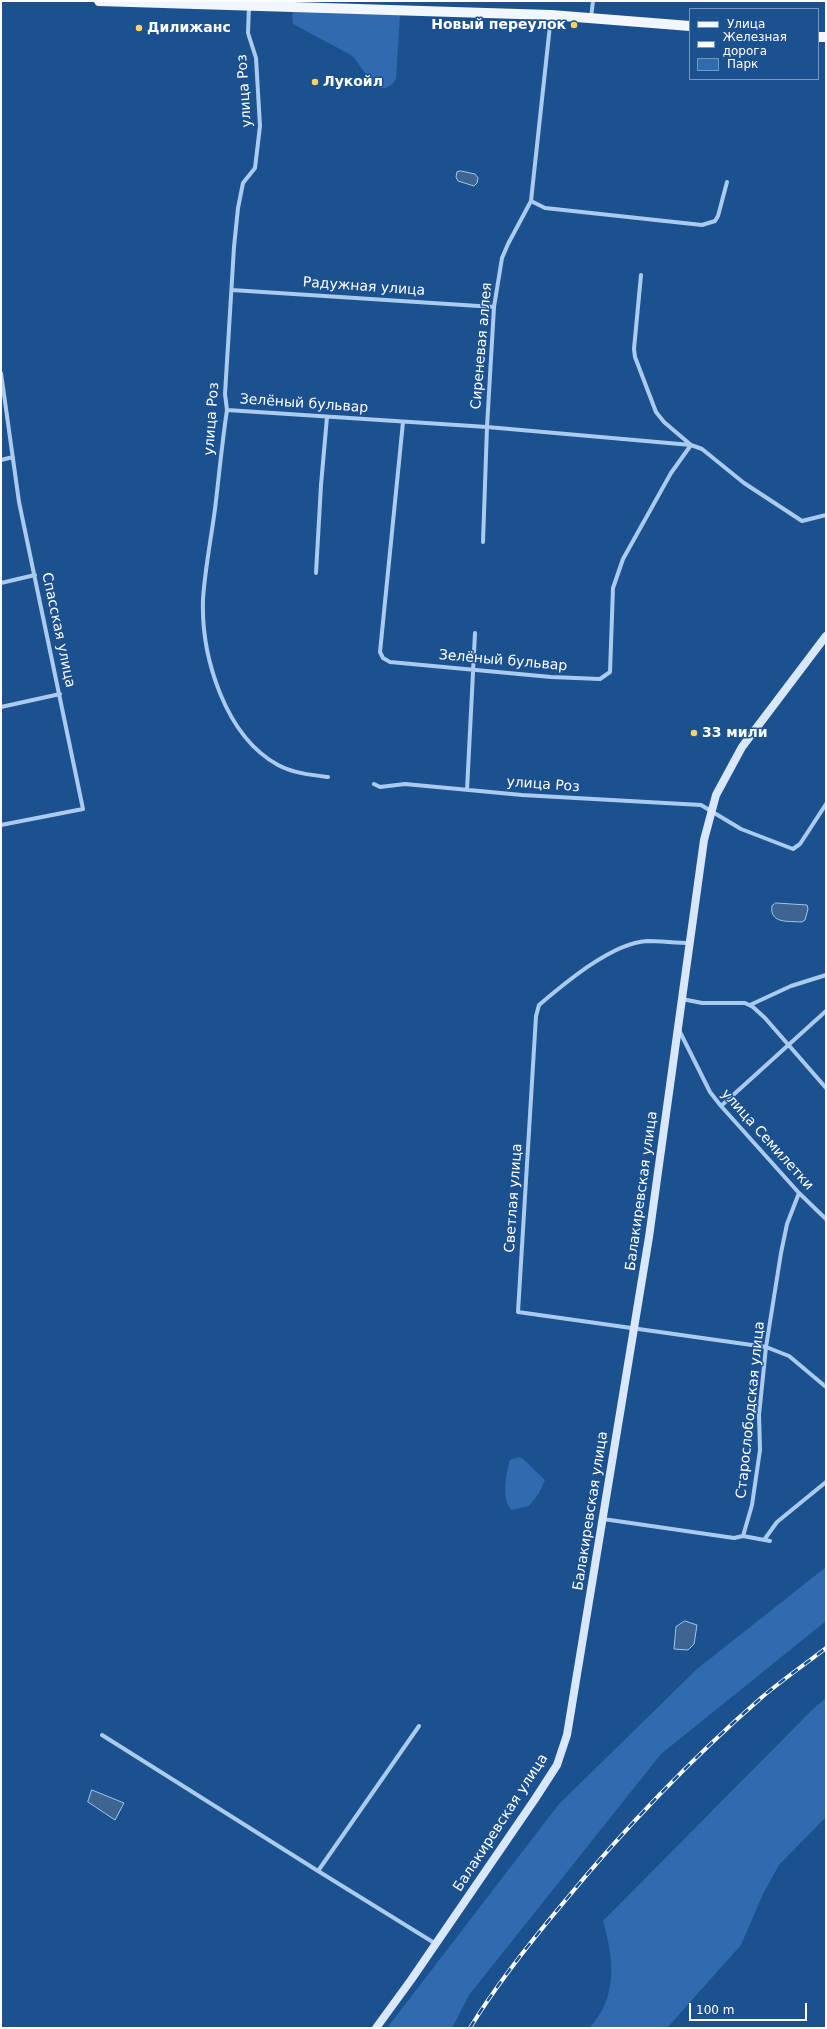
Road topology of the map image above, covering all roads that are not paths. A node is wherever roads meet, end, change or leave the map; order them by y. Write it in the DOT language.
graph roads {
  1 [pos="99,1"];
  2 [pos="592,1"];
  3 [pos="185,2"];
  4 [pos="246,4"];
  5 [pos="551,15"];
  6 [pos="591,18"];
  7 [pos="689,26"];
  8 [pos="727,182"];
  9 [pos="531,201"];
  10 [pos="641,275"];
  11 [pos="232,290"];
  12 [pos="494,307"];
  13 [pos="1,373"];
  14 [pos="227,410"];
  15 [pos="327,417"];
  16 [pos="403,422"];
  17 [pos="487,427"];
  18 [pos="691,445"];
  19 [pos="13,457"];
  20 [pos="1,460"];
  21 [pos="826,515"];
  22 [pos="483,542"];
  23 [pos="316,573"];
  24 [pos="35,575"];
  25 [pos="1,583"];
  26 [pos="476,632"];
  27 [pos="826,636"];
  28 [pos="473,669"];
  29 [pos="60,694"];
  30 [pos="1,707"];
  31 [pos="328,777"];
  32 [pos="374,784"];
  33 [pos="466,790"];
  34 [pos="826,804"];
  35 [pos="711,810"];
  36 [pos="1,825"];
  37 [pos="690,943"];
  38 [pos="826,975"];
  39 [pos="681,999"];
  40 [pos="750,1005"];
  41 [pos="826,1011"];
  42 [pos="677,1027"];
  43 [pos="788,1046"];
  44 [pos="826,1088"];
  45 [pos="721,1106"];
  46 [pos="799,1193"];
  47 [pos="826,1219"];
  48 [pos="635,1328"];
  49 [pos="766,1347"];
  50 [pos="826,1387"];
  51 [pos="826,1482"];
  52 [pos="603,1519"];
  53 [pos="743,1536"];
  54 [pos="764,1540"];
  55 [pos="770,1541"];
  56 [pos="419,1726"];
  57 [pos="102,1735"];
  58 [pos="318,1871"];
  59 [pos="436,1944"];
  60 [pos="376,2028"];
  1 -- 3 [label="main road"];
  2 -- 6 [label="street"];
  3 -- 4 [label="main road"];
  4 -- 5 [label="main road"];
  4 -- 11 [label="street, улица Роз"];
  5 -- 6 [label="main road"];
  5 -- 9 [label="street, Сиреневая аллея"];
  6 -- 7 [label="main road"];
  8 -- 9 [label="street"];
  9 -- 12 [label="street, Сиреневая аллея"];
  10 -- 18 [label="street"];
  11 -- 12 [label="street, Радужная улица"];
  11 -- 14 [label="street, улица Роз"];
  12 -- 17 [label="street, Сиреневая аллея"];
  13 -- 19 [label="street, Спасская улица"];
  14 -- 15 [label="street, Зелёный бульвар"];
  14 -- 31 [label="street, улица Роз"];
  15 -- 16 [label="street, Зелёный бульвар"];
  15 -- 23 [label="street"];
  16 -- 17 [label="street, Зелёный бульвар"];
  16 -- 28 [label="street, Зелёный бульвар"];
  17 -- 18 [label="street, Зелёный бульвар"];
  17 -- 22 [label="street, Сиреневая аллея"];
  18 -- 21 [label="street"];
  18 -- 28 [label="street, Зелёный бульвар"];
  19 -- 20 [label="street"];
  19 -- 24 [label="street, Спасская улица"];
  24 -- 25 [label="street"];
  24 -- 29 [label="street, Спасская улица"];
  26 -- 28 [label="street"];
  27 -- 35 [label="street, Балакиревская улица"];
  28 -- 33 [label="street"];
  29 -- 30 [label="street"];
  29 -- 36 [label="street, Спасская улица"];
  32 -- 33 [label="street, улица Роз"];
  33 -- 35 [label="street, улица Роз"];
  34 -- 35 [label="street, улица Роз"];
  35 -- 37 [label="street, Балакиревская улица"];
  37 -- 39 [label="street, Балакиревская улица"];
  37 -- 48 [label="street, Светлая улица"];
  38 -- 40 [label="street"];
  39 -- 40 [label="street"];
  39 -- 42 [label="street, Балакиревская улица"];
  40 -- 43 [label="street"];
  41 -- 43 [label="street"];
  42 -- 45 [label="street, улица Семилетки"];
  42 -- 48 [label="street, Балакиревская улица"];
  43 -- 44 [label="street"];
  43 -- 45 [label="street"];
  45 -- 46 [label="street, улица Семилетки"];
  46 -- 47 [label="street, улица Семилетки"];
  46 -- 49 [label="street, Старослободская улица"];
  48 -- 49 [label="street, Светлая улица"];
  48 -- 52 [label="street, Балакиревская улица"];
  49 -- 50 [label="street, Светлая улица"];
  49 -- 53 [label="street, Старослободская улица"];
  51 -- 54 [label="street"];
  52 -- 53 [label="street"];
  52 -- 59 [label="street, Балакиревская улица"];
  53 -- 54 [label="street"];
  54 -- 55 [label="street"];
  56 -- 58 [label="street"];
  57 -- 58 [label="street"];
  58 -- 59 [label="street"];
  59 -- 60 [label="street, Балакиревская улица"];
}
